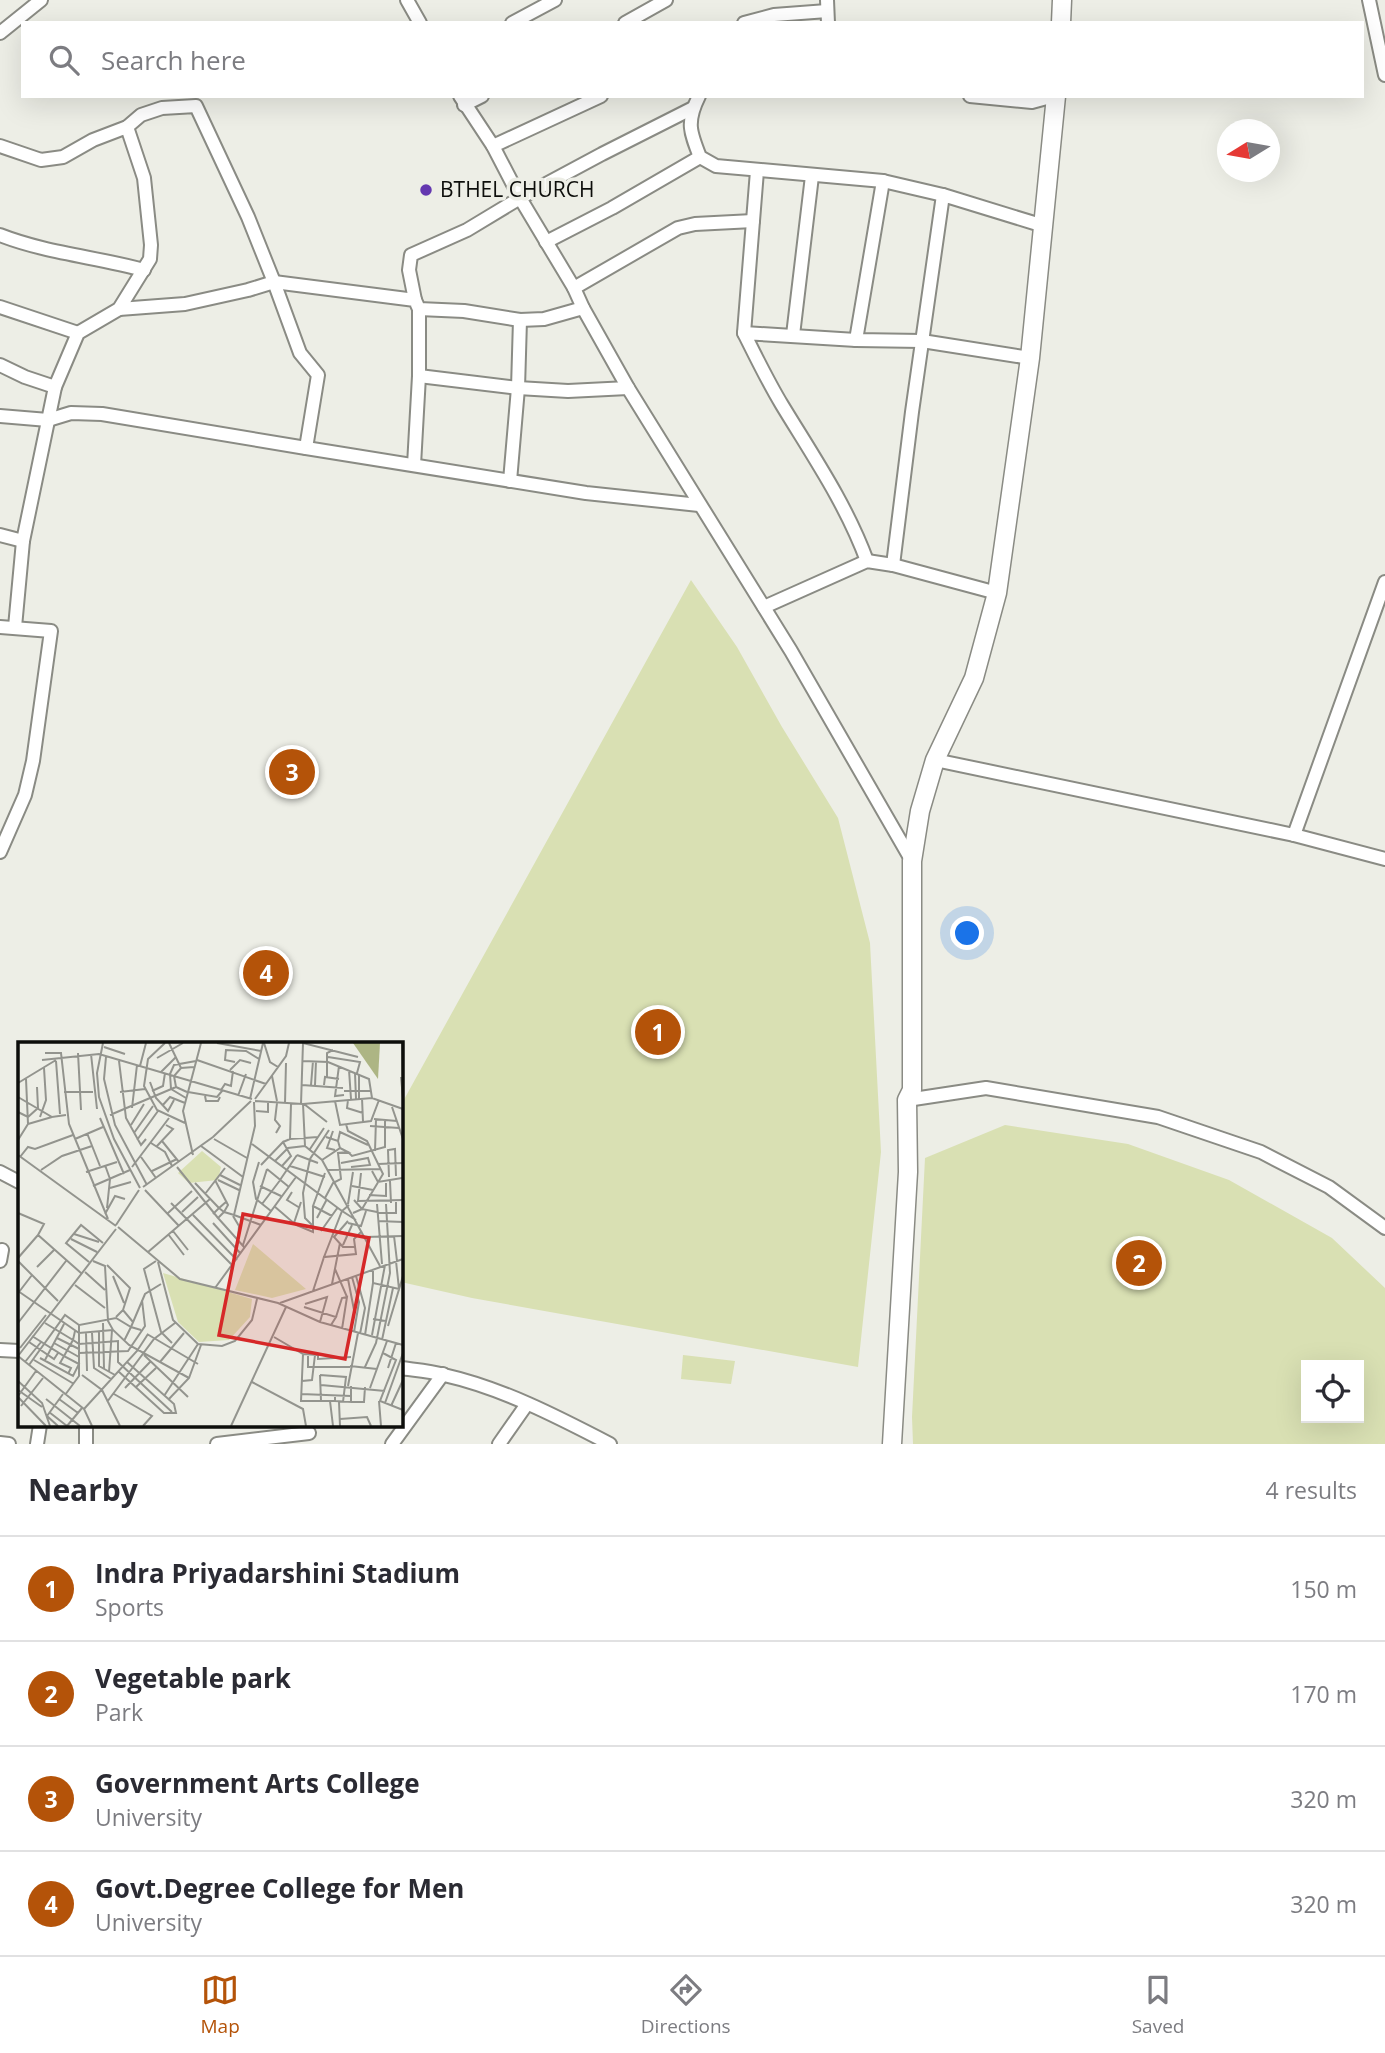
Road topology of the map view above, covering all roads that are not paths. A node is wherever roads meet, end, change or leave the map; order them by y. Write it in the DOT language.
graph roads {
  1 [pos="41,0"];
  2 [pos="407,0"];
  3 [pos="555,0"];
  4 [pos="666,0"];
  5 [pos="1062,0"];
  6 [pos="1369,0"];
  7 [pos="827,11"];
  8 [pos="419,21"];
  9 [pos="516,21"];
  10 [pos="629,21"];
  11 [pos="752,21"];
  12 [pos="1061,21"];
  13 [pos="0,33"];
  14 [pos="1385,75"];
  15 [pos="597,98"];
  16 [pos="991,98"];
  17 [pos="1047,98"];
  18 [pos="1055,98"];
  19 [pos="462,101"];
  20 [pos="696,102"];
  21 [pos="127,127"];
  22 [pos="0,146"];
  23 [pos="493,146"];
  24 [pos="700,158"];
  25 [pos="757,171"];
  26 [pos="812,176"];
  27 [pos="883,181"];
  28 [pos="943,195"];
  29 [pos="520,198"];
  30 [pos="753,221"];
  31 [pos="1044,226"];
  32 [pos="0,235"];
  33 [pos="546,242"];
  34 [pos="144,270"];
  35 [pos="274,282"];
  36 [pos="574,288"];
  37 [pos="417,304"];
  38 [pos="0,307"];
  39 [pos="583,308"];
  40 [pos="119,309"];
  41 [pos="520,320"];
  42 [pos="78,333"];
  43 [pos="744,334"];
  44 [pos="793,335"];
  45 [pos="856,340"];
  46 [pos="922,341"];
  47 [pos="1030,358"];
  48 [pos="0,365"];
  49 [pos="419,376"];
  50 [pos="55,387"];
  51 [pos="518,388"];
  52 [pos="628,388"];
  53 [pos="0,416"];
  54 [pos="48,420"];
  55 [pos="306,449"];
  56 [pos="414,465"];
  57 [pos="510,481"];
  58 [pos="699,505"];
  59 [pos="0,535"];
  60 [pos="23,541"];
  61 [pos="867,561"];
  62 [pos="893,565"];
  63 [pos="1385,582"];
  64 [pos="997,593"];
  65 [pos="764,607"];
  66 [pos="0,627"];
  67 [pos="15,627"];
  68 [pos="935,760"];
  69 [pos="1294,835"];
  70 [pos="0,852"];
  71 [pos="1385,859"];
  72 [pos="912,862"];
  73 [pos="907,1100"];
  74 [pos="0,1172"];
  75 [pos="18,1181"];
  76 [pos="1385,1228"];
  77 [pos="0,1350"];
  78 [pos="18,1351"];
  79 [pos="402,1368"];
  80 [pos="443,1374"];
  81 [pos="527,1404"];
  82 [pos="40,1426"];
  83 [pos="86,1426"];
  84 [pos="312,1429"];
  85 [pos="603,1442"];
  86 [pos="0,1443"];
  87 [pos="9,1444"];
  88 [pos="37,1444"];
  89 [pos="86,1444"];
  90 [pos="217,1444"];
  91 [pos="300,1444"];
  92 [pos="392,1444"];
  93 [pos="499,1444"];
  94 [pos="892,1444"];
  1 -- 13 [label="street"];
  2 -- 8 [label="street"];
  3 -- 9 [label="street"];
  4 -- 10 [label="street"];
  5 -- 12 [label="main road"];
  6 -- 14 [label="street"];
  7 -- 11 [label="street"];
  15 -- 23 [label="street"];
  16 -- 17 [label="street"];
  18 -- 31 [label="main road"];
  19 -- 23 [label="street"];
  20 -- 24 [label="street"];
  20 -- 29 [label="street"];
  21 -- 22 [label="street"];
  21 -- 34 [label="street"];
  21 -- 35 [label="street"];
  23 -- 29 [label="street"];
  24 -- 25 [label="street"];
  24 -- 33 [label="street"];
  25 -- 26 [label="street"];
  25 -- 30 [label="street"];
  26 -- 27 [label="street"];
  26 -- 44 [label="street"];
  27 -- 28 [label="street"];
  27 -- 45 [label="street"];
  28 -- 31 [label="street"];
  28 -- 46 [label="street"];
  29 -- 33 [label="street"];
  29 -- 37 [label="street"];
  30 -- 36 [label="street"];
  30 -- 43 [label="street"];
  31 -- 47 [label="main road"];
  32 -- 34 [label="street"];
  33 -- 36 [label="street"];
  34 -- 40 [label="street"];
  35 -- 37 [label="street"];
  35 -- 40 [label="street"];
  35 -- 55 [label="street"];
  36 -- 39 [label="street"];
  37 -- 41 [label="street"];
  37 -- 49 [label="street"];
  38 -- 42 [label="street"];
  39 -- 41 [label="street"];
  39 -- 52 [label="street"];
  40 -- 42 [label="street"];
  41 -- 51 [label="street"];
  42 -- 50 [label="street"];
  43 -- 44 [label="street"];
  43 -- 61 [label="street"];
  44 -- 45 [label="street"];
  45 -- 46 [label="street"];
  46 -- 47 [label="street"];
  46 -- 62 [label="street"];
  47 -- 64 [label="main road"];
  48 -- 50 [label="street"];
  49 -- 51 [label="street"];
  49 -- 56 [label="street"];
  50 -- 54 [label="street"];
  51 -- 52 [label="street"];
  51 -- 57 [label="street"];
  52 -- 58 [label="street"];
  53 -- 54 [label="street"];
  54 -- 55 [label="street"];
  54 -- 60 [label="street"];
  55 -- 56 [label="street"];
  56 -- 57 [label="street"];
  57 -- 58 [label="street"];
  58 -- 65 [label="street"];
  59 -- 60 [label="street"];
  60 -- 67 [label="street"];
  61 -- 62 [label="street"];
  61 -- 65 [label="street"];
  62 -- 64 [label="street"];
  63 -- 69 [label="street"];
  64 -- 68 [label="main road"];
  65 -- 72 [label="street"];
  66 -- 67 [label="street"];
  67 -- 70 [label="street"];
  68 -- 69 [label="street"];
  68 -- 72 [label="main road"];
  69 -- 71 [label="street"];
  72 -- 73 [label="main road"];
  73 -- 76 [label="street"];
  73 -- 94 [label="main road"];
  74 -- 75 [label="street"];
  77 -- 78 [label="street"];
  79 -- 80 [label="street"];
  80 -- 81 [label="street"];
  80 -- 92 [label="street"];
  81 -- 85 [label="street"];
  81 -- 93 [label="street"];
  82 -- 88 [label="street"];
  83 -- 89 [label="street"];
  84 -- 90 [label="street"];
  84 -- 91 [label="street"];
  86 -- 87 [label="street"];
}
